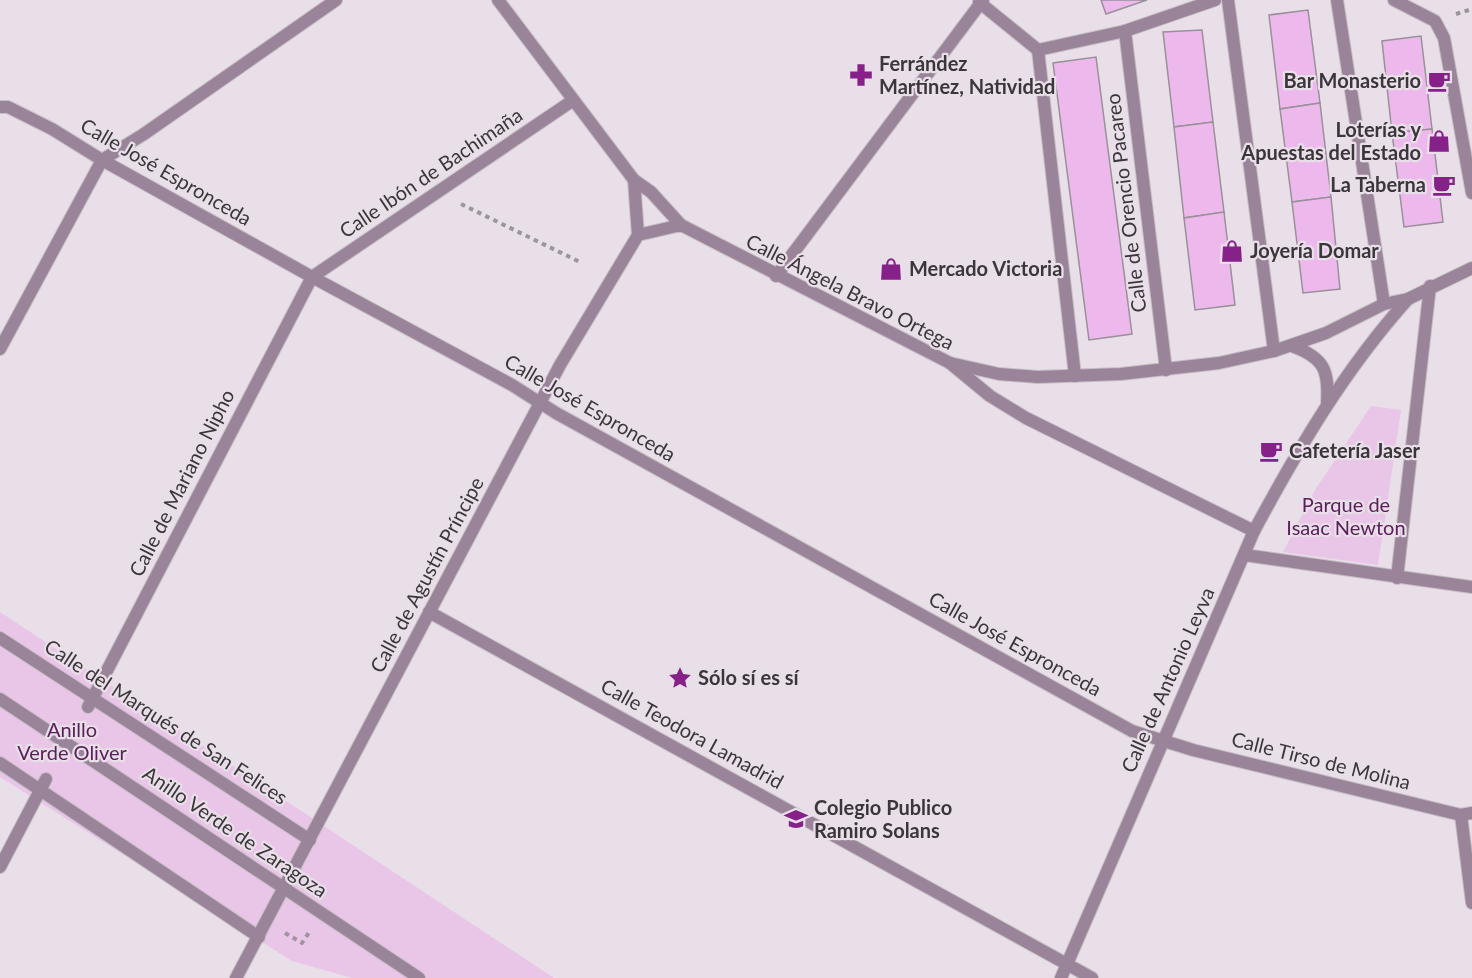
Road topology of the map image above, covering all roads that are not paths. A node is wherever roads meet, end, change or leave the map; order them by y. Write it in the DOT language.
graph roads {
  1 [pos="336,0"];
  2 [pos="498,0"];
  3 [pos="1215,0"];
  4 [pos="1228,0"];
  5 [pos="1337,0"];
  6 [pos="1394,0"];
  7 [pos="981,1"];
  8 [pos="1125,31"];
  9 [pos="1038,50"];
  10 [pos="572,101"];
  11 [pos="0,107"];
  12 [pos="102,160"];
  13 [pos="634,180"];
  14 [pos="1472,193"];
  15 [pos="681,225"];
  16 [pos="638,235"];
  17 [pos="1472,268"];
  18 [pos="776,276"];
  19 [pos="312,277"];
  20 [pos="1430,286"];
  21 [pos="1408,299"];
  22 [pos="1384,304"];
  23 [pos="1293,346"];
  24 [pos="0,349"];
  25 [pos="1274,351"];
  26 [pos="950,363"];
  27 [pos="1166,370"];
  28 [pos="1075,376"];
  29 [pos="540,403"];
  30 [pos="1326,406"];
  31 [pos="1254,531"];
  32 [pos="1245,555"];
  33 [pos="1397,578"];
  34 [pos="1472,587"];
  35 [pos="429,612"];
  36 [pos="0,638"];
  37 [pos="0,699"];
  38 [pos="90,703"];
  39 [pos="1162,742"];
  40 [pos="0,763"];
  41 [pos="43,784"];
  42 [pos="1467,814"];
  43 [pos="310,840"];
  44 [pos="0,867"];
  45 [pos="284,888"];
  46 [pos="1472,903"];
  47 [pos="259,937"];
  48 [pos="1066,965"];
  49 [pos="236,978"];
  50 [pos="418,978"];
  51 [pos="1061,978"];
  52 [pos="1092,978"];
  1 -- 12 [label="street"];
  2 -- 10 [label="street, Calle Ángela Bravo Ortega"];
  3 -- 8 [label="street"];
  4 -- 25 [label="street"];
  5 -- 22 [label="street"];
  6 -- 14 [label="street"];
  7 -- 9 [label="street"];
  7 -- 18 [label="street"];
  8 -- 9 [label="street"];
  8 -- 27 [label="street, Calle de Orencio Pacareo"];
  9 -- 28 [label="street"];
  10 -- 13 [label="street, Calle Ángela Bravo Ortega"];
  10 -- 19 [label="street, Calle Ibón de Bachimaña"];
  11 -- 12 [label="street, Calle José Espronceda"];
  12 -- 19 [label="street, Calle José Espronceda"];
  12 -- 24 [label="street"];
  13 -- 15 [label="street, Calle Ángela Bravo Ortega"];
  13 -- 16 [label="street"];
  15 -- 16 [label="street"];
  15 -- 18 [label="street, Calle Ángela Bravo Ortega"];
  16 -- 29 [label="street, Calle de Agustín Príncipe"];
  17 -- 20 [label="street"];
  18 -- 26 [label="street, Calle Ángela Bravo Ortega"];
  19 -- 29 [label="street, Calle José Espronceda"];
  19 -- 38 [label="street, Calle de Mariano Nipho"];
  20 -- 21 [label="street"];
  20 -- 33 [label="street"];
  21 -- 22 [label="street"];
  21 -- 30 [label="street, Calle de Antonio Leyva"];
  22 -- 23 [label="street"];
  23 -- 25 [label="street"];
  23 -- 30 [label="street, Calle de Antonio Leyva"];
  25 -- 27 [label="street"];
  26 -- 28 [label="street"];
  26 -- 31 [label="street, Calle Ángela Bravo Ortega"];
  27 -- 28 [label="street"];
  29 -- 35 [label="street, Calle de Agustín Príncipe"];
  29 -- 39 [label="street, Calle José Espronceda"];
  30 -- 31 [label="street, Calle de Antonio Leyva"];
  31 -- 32 [label="street, Calle de Antonio Leyva"];
  32 -- 33 [label="street"];
  32 -- 39 [label="street, Calle de Antonio Leyva"];
  33 -- 34 [label="street"];
  35 -- 43 [label="street, Calle de Agustín Príncipe"];
  35 -- 48 [label="street, Calle Teodora Lamadrid"];
  36 -- 38 [label="street, Calle del Marqués de San Felices"];
  37 -- 45 [label="street, Anillo Verde de Zaragoza"];
  38 -- 43 [label="street, Calle del Marqués de San Felices"];
  39 -- 42 [label="street, Calle Tirso de Molina"];
  39 -- 48 [label="street, Calle de Antonio Leyva"];
  40 -- 41 [label="street"];
  41 -- 44 [label="street"];
  41 -- 47 [label="street"];
  42 -- 46 [label="street"];
  43 -- 45 [label="street, Calle de Agustín Príncipe"];
  45 -- 47 [label="street, Calle de Agustín Príncipe"];
  45 -- 50 [label="street, Anillo Verde de Zaragoza"];
  47 -- 49 [label="street, Calle de Agustín Príncipe"];
  48 -- 51 [label="street, Calle de Antonio Leyva"];
  48 -- 52 [label="street, Calle Teodora Lamadrid"];
}
